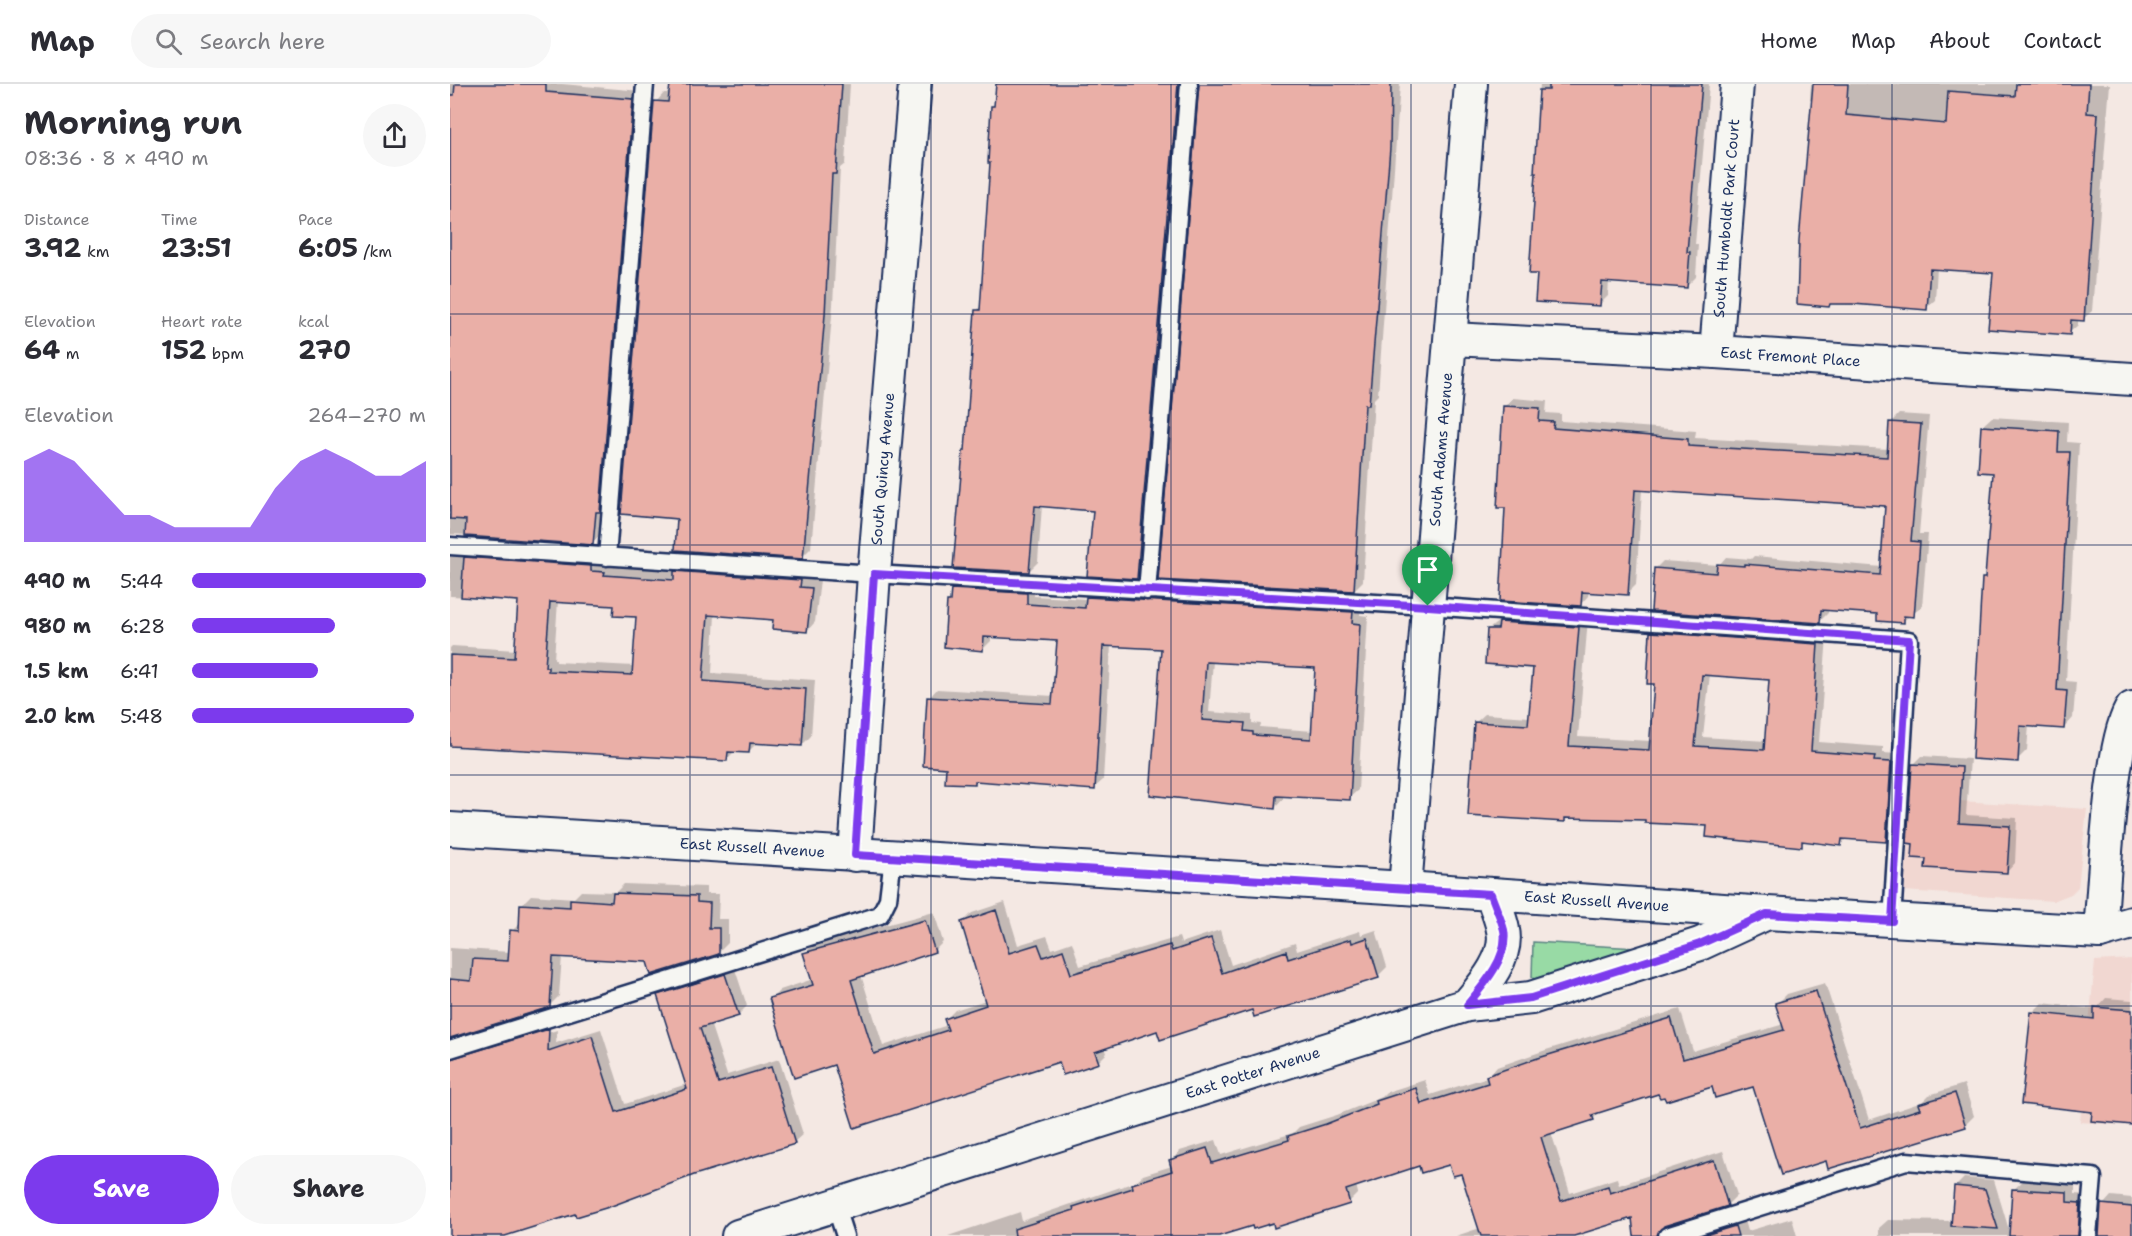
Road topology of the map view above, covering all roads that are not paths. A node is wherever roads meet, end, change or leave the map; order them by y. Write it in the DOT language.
graph roads {
  1 [pos="645,84"];
  2 [pos="915,84"];
  3 [pos="1189,84"];
  4 [pos="1471,84"];
  5 [pos="1737,84"];
  6 [pos="1451,339"];
  7 [pos="1716,352"];
  8 [pos="2132,379"];
  9 [pos="450,546"];
  10 [pos="607,557"];
  11 [pos="874,574"];
  12 [pos="1147,591"];
  13 [pos="1428,606"];
  14 [pos="2132,708"];
  15 [pos="450,829"];
  16 [pos="855,855"];
  17 [pos="893,857"];
  18 [pos="1405,888"];
  19 [pos="1491,894"];
  20 [pos="1767,914"];
  21 [pos="1892,921"];
  22 [pos="2132,923"];
  23 [pos="2100,932"];
  24 [pos="1467,1005"];
  25 [pos="450,1049"];
  26 [pos="835,1205"];
  27 [pos="738,1236"];
  28 [pos="845,1236"];
  29 [pos="1666,1236"];
  30 [pos="2088,1236"];
  1 -- 10 [label="lane"];
  2 -- 11 [label="street, South Quincy Avenue"];
  3 -- 12 [label="lane"];
  4 -- 6 [label="street, South Adams Avenue"];
  5 -- 7 [label="street, South Humboldt Park Court"];
  6 -- 7 [label="street, East Fremont Place"];
  6 -- 13 [label="street, South Adams Avenue"];
  7 -- 8 [label="street, East Fremont Place"];
  9 -- 10 [label="lane"];
  10 -- 11 [label="lane"];
  11 -- 12 [label="lane"];
  11 -- 16 [label="street, South Quincy Avenue"];
  12 -- 13 [label="lane"];
  13 -- 18 [label="street, South Adams Avenue"];
  13 -- 21 [label="lane"];
  14 -- 23 [label="street"];
  15 -- 16 [label="street, East Russell Avenue"];
  16 -- 17 [label="street, East Russell Avenue"];
  17 -- 18 [label="street, East Russell Avenue"];
  17 -- 25 [label="lane"];
  18 -- 19 [label="street, East Russell Avenue"];
  19 -- 20 [label="street, East Russell Avenue"];
  19 -- 24 [label="street"];
  20 -- 21 [label="street, East Russell Avenue"];
  20 -- 24 [label="street, East Potter Avenue"];
  21 -- 23 [label="street, East Russell Avenue"];
  22 -- 23 [label="street, East Russell Avenue"];
  24 -- 26 [label="street, East Potter Avenue"];
  26 -- 27 [label="street, East Potter Avenue"];
  26 -- 28 [label="lane"];
  29 -- 30 [label="lane"];
}
